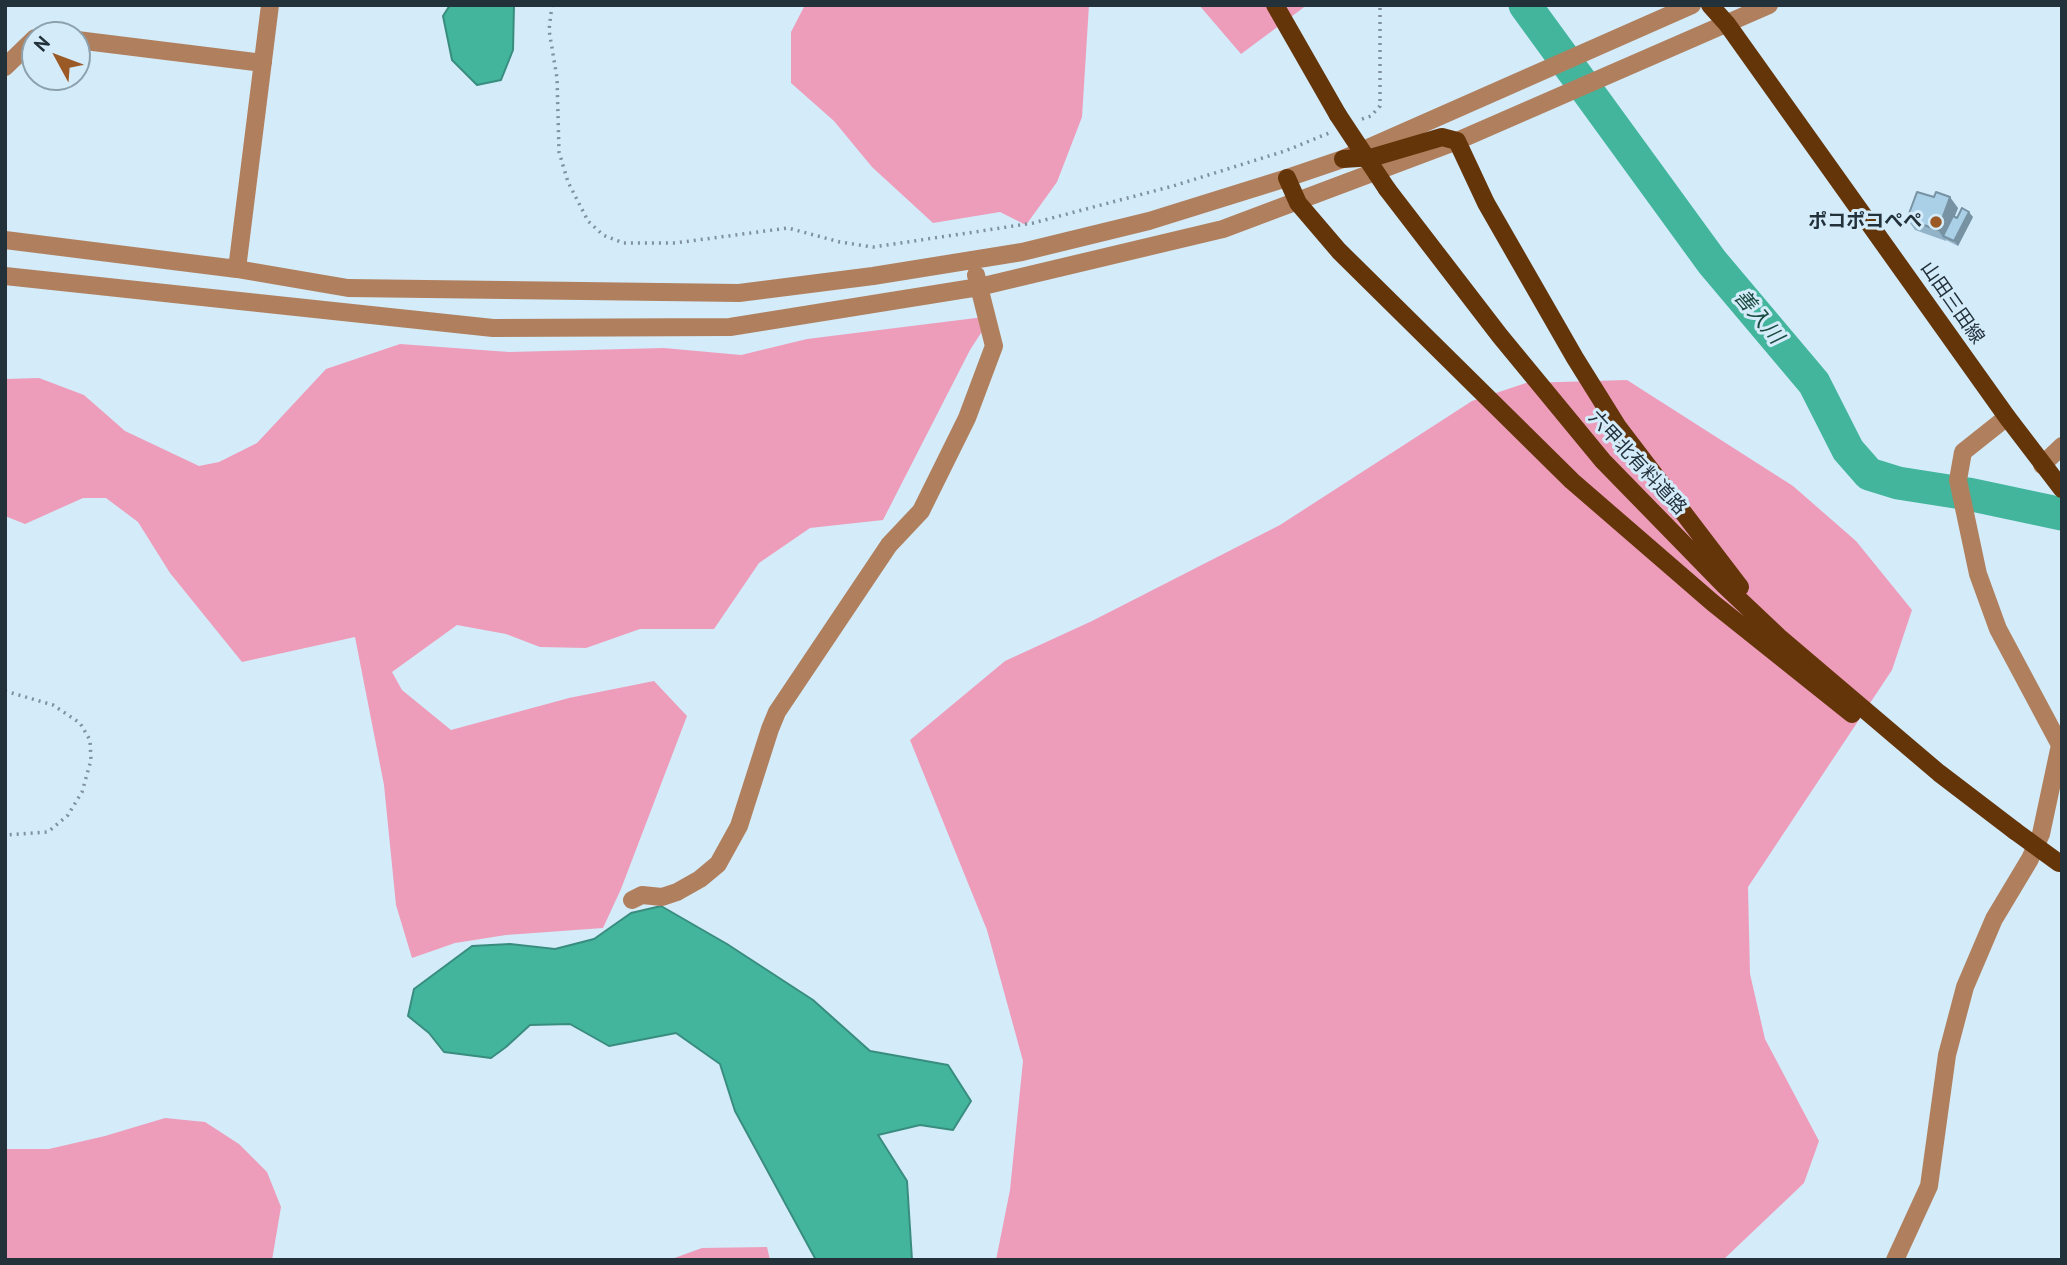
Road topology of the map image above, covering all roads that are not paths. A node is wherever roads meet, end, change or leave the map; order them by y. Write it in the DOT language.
graph roads {
  1 [pos="270,5"];
  2 [pos="1275,5"];
  3 [pos="1692,5"];
  4 [pos="1710,5"];
  5 [pos="1769,5"];
  6 [pos="1727,24"];
  7 [pos="91,42"];
  8 [pos="21,51"];
  9 [pos="263,63"];
  10 [pos="5,66"];
  11 [pos="1457,141"];
  12 [pos="1343,159"];
  13 [pos="1287,178"];
  14 [pos="1298,203"];
  15 [pos="5,240"];
  16 [pos="973,261"];
  17 [pos="237,269"];
  18 [pos="5,276"];
  19 [pos="979,286"];
  20 [pos="2007,416"];
  21 [pos="2062,446"];
  22 [pos="2042,465"];
  23 [pos="2062,489"];
  24 [pos="1779,637"];
  25 [pos="2061,745"];
  26 [pos="1939,773"];
  27 [pos="2060,864"];
  28 [pos="632,900"];
  29 [pos="1895,1260"];
  1 -- 9 [label="street"];
  2 -- 24 [label="main road, 六甲北有料道路, bridge"];
  3 -- 12 [label="street"];
  4 -- 6 [label="main road, 山田三田線"];
  5 -- 6 [label="street"];
  6 -- 11 [label="street"];
  6 -- 20 [label="main road, 山田三田線"];
  7 -- 9 [label="street"];
  8 -- 10 [label="street"];
  9 -- 17 [label="street"];
  11 -- 12 [label="main road"];
  11 -- 14 [label="street"];
  11 -- 24 [label="main road"];
  12 -- 13 [label="street"];
  13 -- 14 [label="main road"];
  13 -- 16 [label="street"];
  14 -- 19 [label="street"];
  14 -- 26 [label="main road"];
  15 -- 17 [label="street"];
  16 -- 17 [label="street"];
  16 -- 19 [label="street"];
  18 -- 19 [label="street"];
  19 -- 28 [label="street"];
  20 -- 22 [label="main road, 山田三田線"];
  20 -- 25 [label="street"];
  21 -- 22 [label="street"];
  22 -- 23 [label="main road, 山田三田線"];
  24 -- 26 [label="main road, 六甲北有料道路"];
  25 -- 29 [label="street"];
  26 -- 27 [label="main road, 六甲北有料道路, bridge"];
}
